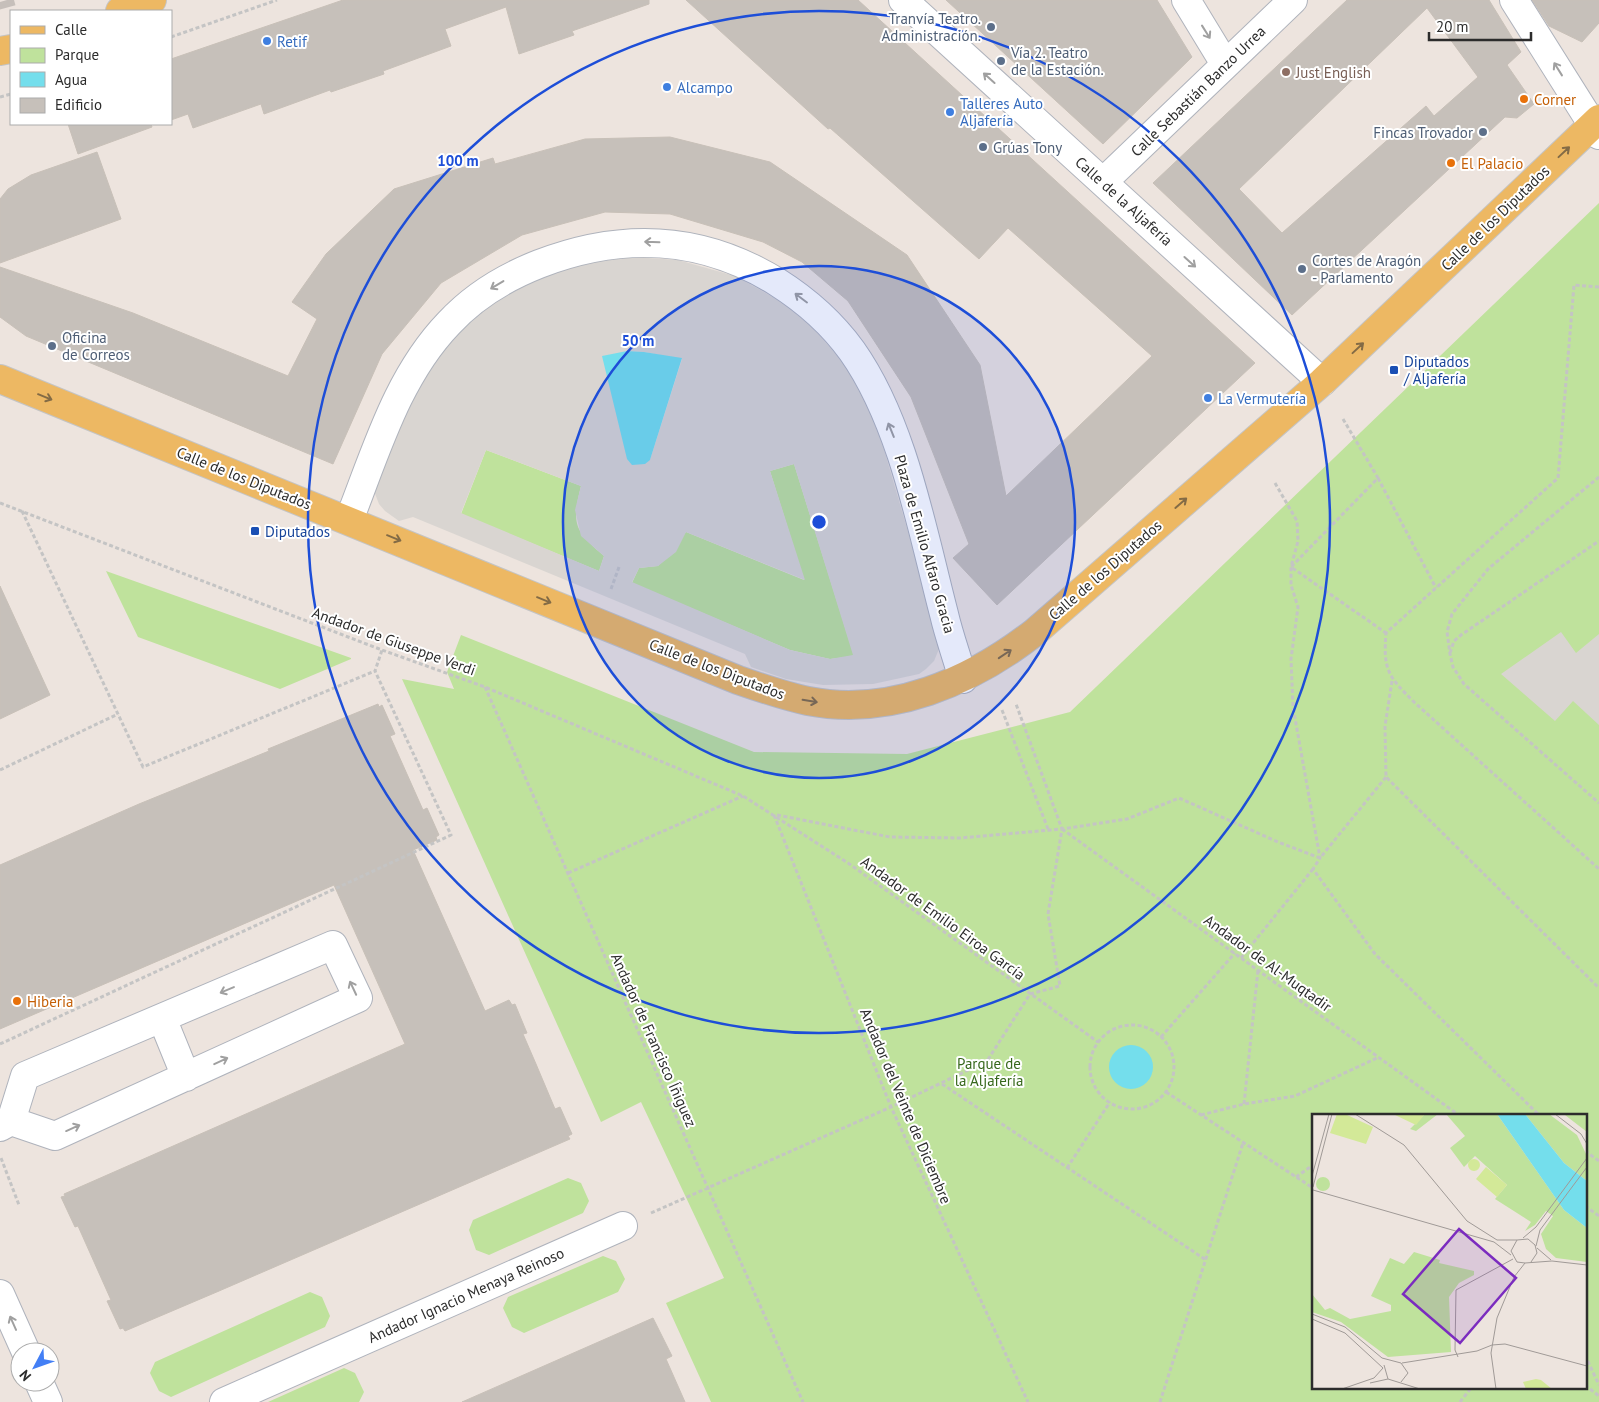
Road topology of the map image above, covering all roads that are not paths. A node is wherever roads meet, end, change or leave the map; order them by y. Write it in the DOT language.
graph roads {
  1 [pos="152,0"];
  2 [pos="903,0"];
  3 [pos="1186,0"];
  4 [pos="1293,0"];
  5 [pos="1514,0"];
  6 [pos="123,10"];
  7 [pos="1226,64"];
  8 [pos="1597,126"];
  9 [pos="1102,182"];
  10 [pos="0,379"];
  11 [pos="1322,382"];
  12 [pos="349,520"];
  13 [pos="963,678"];
  14 [pos="162,1018"];
  15 [pos="186,1077"];
  16 [pos="6,1124"];
  17 [pos="623,1226"];
  18 [pos="0,1294"];
  19 [pos="22,1342"];
  20 [pos="224,1402"];
  1 -- 6 [label="main road"];
  9 -- 2 [label="street, Calle de la Aljafería, one-way"];
  3 -- 7 [label="street, one-way"];
  4 -- 7 [label="street, Calle Sebastián Banzo Urrea"];
  8 -- 5 [label="street, one-way"];
  7 -- 9 [label="street, Calle Sebastián Banzo Urrea"];
  11 -- 8 [label="main road, Calle de los Diputados, one-way"];
  9 -- 11 [label="street, Calle de la Aljafería, one-way"];
  10 -- 12 [label="main road, Calle de los Diputados, one-way"];
  13 -- 11 [label="main road, Calle de los Diputados, one-way"];
  12 -- 13 [label="main road, Calle de los Diputados, one-way"];
  13 -- 12 [label="street, Plaza de Emilio Alfaro Gracia, one-way"];
  14 -- 15 [label="street"];
  15 -- 14 [label="street, one-way"];
  14 -- 16 [label="street"];
  16 -- 15 [label="street, one-way"];
  17 -- 20 [label="street, Andador Ignacio Menaya Reinoso"];
  19 -- 18 [label="street, one-way"];
}
